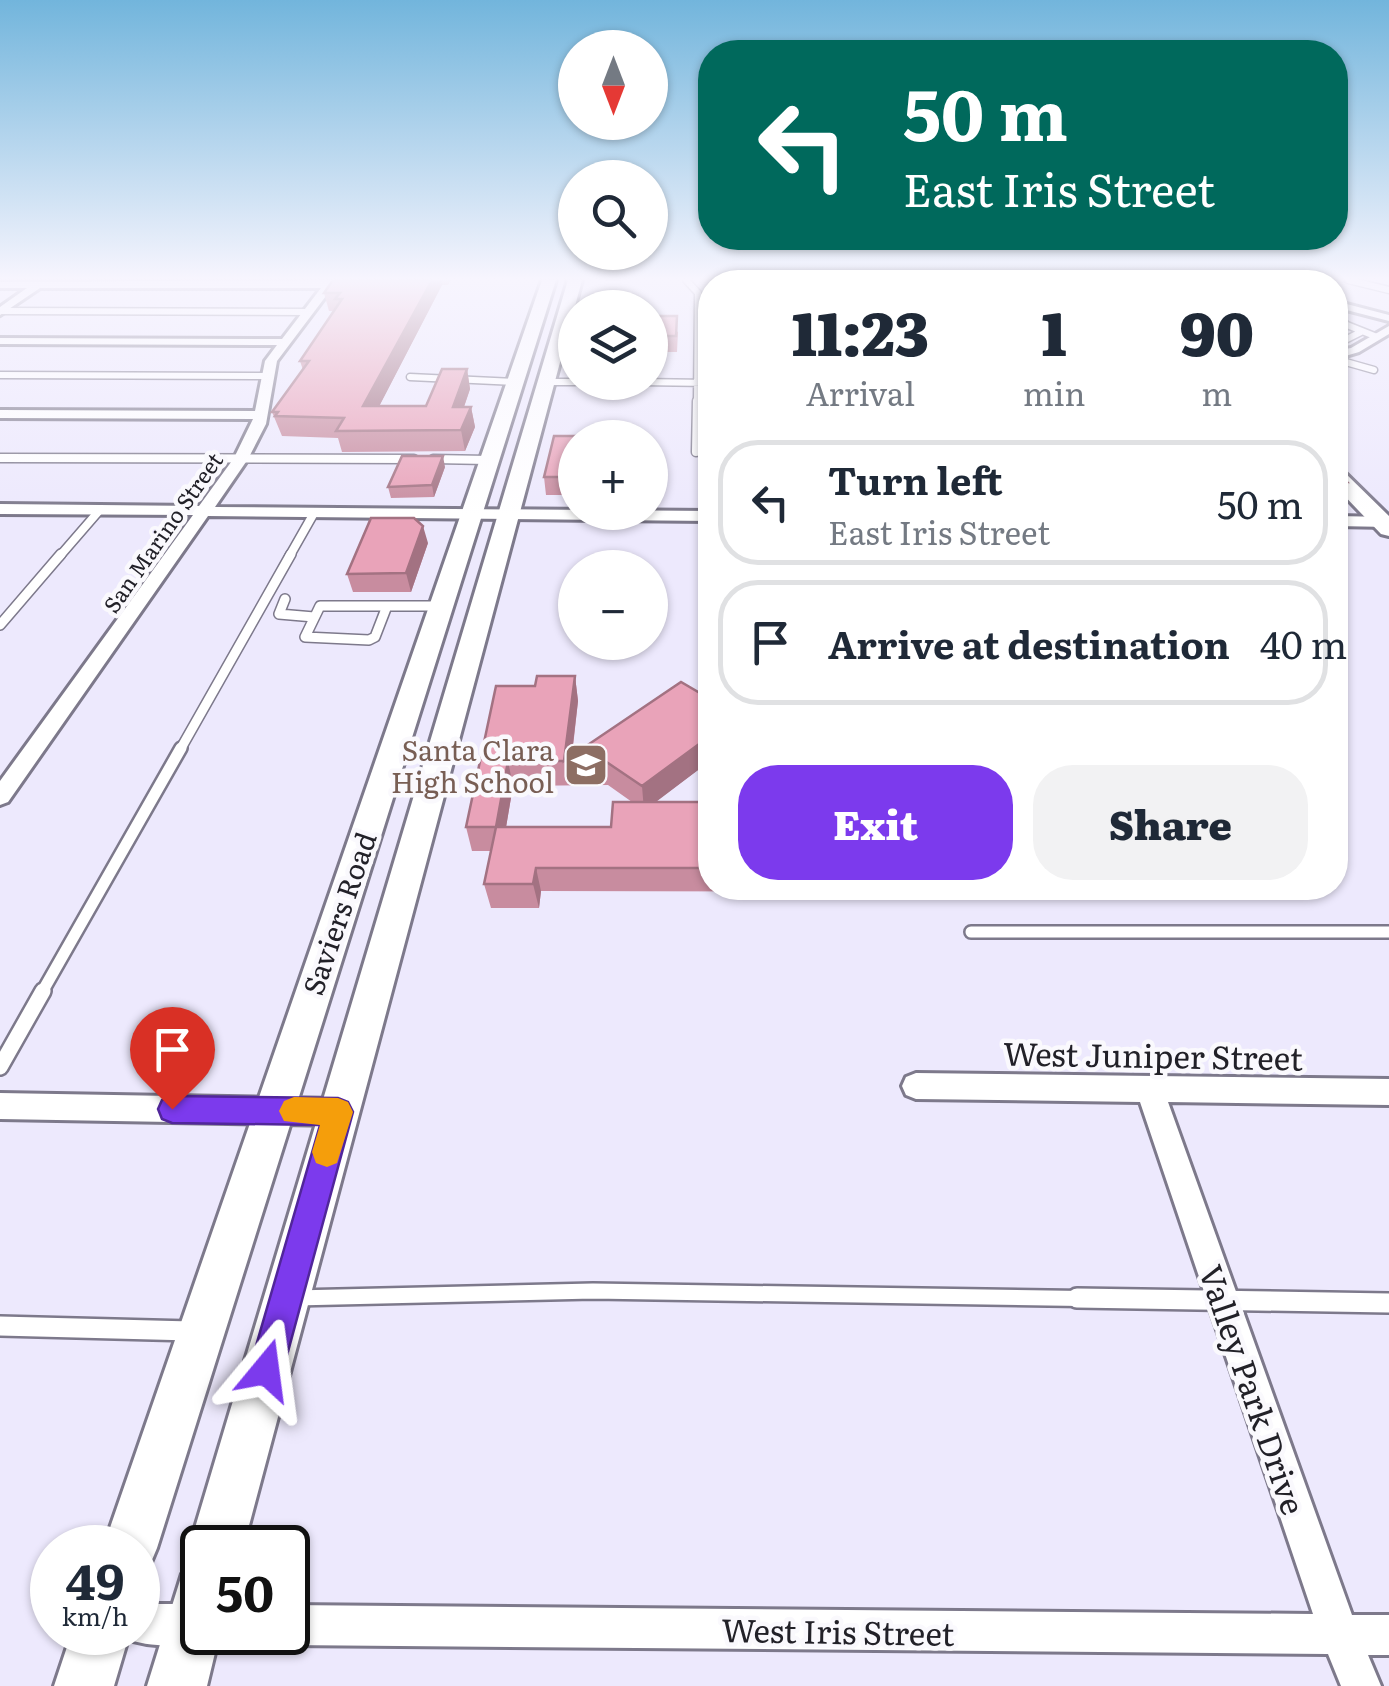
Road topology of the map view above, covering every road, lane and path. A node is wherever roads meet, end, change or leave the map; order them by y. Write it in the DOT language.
graph roads {
  1 [pos="275,359"];
  2 [pos="522,359"];
  3 [pos="536,359"];
  4 [pos="553,359"];
  5 [pos="696,359"];
  6 [pos="1361,359"];
  7 [pos="1348,361"];
  8 [pos="0,375"];
  9 [pos="265,376"];
  10 [pos="410,377"];
  11 [pos="514,382"];
  12 [pos="546,382"];
  13 [pos="558,382"];
  14 [pos="668,383"];
  15 [pos="695,383"];
  16 [pos="0,414"];
  17 [pos="259,415"];
  18 [pos="528,448"];
  19 [pos="696,452"];
  20 [pos="0,458"];
  21 [pos="241,459"];
  22 [pos="488,460"];
  23 [pos="1348,487"];
  24 [pos="0,510"];
  25 [pos="207,511"];
  26 [pos="98,512"];
  27 [pos="314,513"];
  28 [pos="472,514"];
  29 [pos="508,514"];
  30 [pos="698,516"];
  31 [pos="1348,522"];
  32 [pos="1386,524"];
  33 [pos="285,599"];
  34 [pos="387,606"];
  35 [pos="441,606"];
  36 [pos="314,617"];
  37 [pos="0,625"];
  38 [pos="0,798"];
  39 [pos="971,932"];
  40 [pos="1389,932"];
  41 [pos="0,1067"];
  42 [pos="916,1086"];
  43 [pos="1150,1090"];
  44 [pos="1389,1092"];
  45 [pos="0,1106"];
  46 [pos="271,1111"];
  47 [pos="338,1112"];
  48 [pos="286,1298"];
  49 [pos="1224,1302"];
  50 [pos="1389,1303"];
  51 [pos="0,1326"];
  52 [pos="204,1332"];
  53 [pos="138,1525"];
  54 [pos="222,1525"];
  55 [pos="310,1625"];
  56 [pos="1340,1634"];
  57 [pos="1389,1635"];
  58 [pos="94,1655"];
  59 [pos="187,1655"];
  60 [pos="84,1686"];
  61 [pos="177,1686"];
  62 [pos="1361,1686"];
  1 -- 9 [label="street, San Marino Street"];
  2 -- 11 [label="main road, Saviers Road"];
  3 -- 12 [label="main road"];
  4 -- 12 [label="main road, Saviers Road"];
  5 -- 15 [label="lane"];
  6 -- 7 [label="lane"];
  8 -- 9 [label="lane"];
  9 -- 17 [label="street, San Marino Street"];
  10 -- 11 [label="lane"];
  11 -- 18 [label="main road"];
  11 -- 22 [label="main road, Saviers Road"];
  12 -- 13 [label="lane"];
  12 -- 18 [label="main road, Saviers Road"];
  14 -- 15 [label="lane"];
  15 -- 19 [label="lane"];
  16 -- 17 [label="street"];
  17 -- 21 [label="street, San Marino Street"];
  18 -- 29 [label="main road, Saviers Road"];
  20 -- 21 [label="lane"];
  21 -- 22 [label="lane"];
  21 -- 25 [label="street, San Marino Street"];
  22 -- 28 [label="main road, Saviers Road"];
  23 -- 32 [label="main road"];
  24 -- 26 [label="street"];
  25 -- 26 [label="street"];
  25 -- 27 [label="street"];
  25 -- 38 [label="street, San Marino Street"];
  26 -- 37 [label="lane"];
  27 -- 28 [label="street"];
  27 -- 41 [label="lane"];
  28 -- 29 [label="street"];
  28 -- 35 [label="main road, Saviers Road"];
  29 -- 30 [label="street"];
  29 -- 47 [label="main road, Saviers Road"];
  31 -- 32 [label="street"];
  33 -- 36 [label="lane"];
  34 -- 35 [label="lane"];
  34 -- 36 [label="lane"];
  34 -- 36 [label="lane"];
  35 -- 46 [label="main road, Saviers Road"];
  39 -- 40 [label="lane"];
  42 -- 43 [label="street, West Juniper Street"];
  43 -- 44 [label="street, West Juniper Street"];
  43 -- 49 [label="street, Valley Park Drive"];
  45 -- 46 [label="street"];
  46 -- 47 [label="street"];
  46 -- 52 [label="main road, Saviers Road"];
  47 -- 48 [label="main road, Saviers Road"];
  48 -- 49 [label="lane"];
  48 -- 54 [label="main road, Saviers Road"];
  49 -- 50 [label="lane"];
  49 -- 56 [label="street, Valley Park Drive"];
  51 -- 52 [label="lane"];
  52 -- 53 [label="main road, Saviers Road"];
  55 -- 56 [label="street, West Iris Street"];
  56 -- 57 [label="street, West Iris Street"];
  56 -- 62 [label="street, Valley Park Drive"];
  58 -- 60 [label="main road"];
  59 -- 61 [label="main road"];
}
